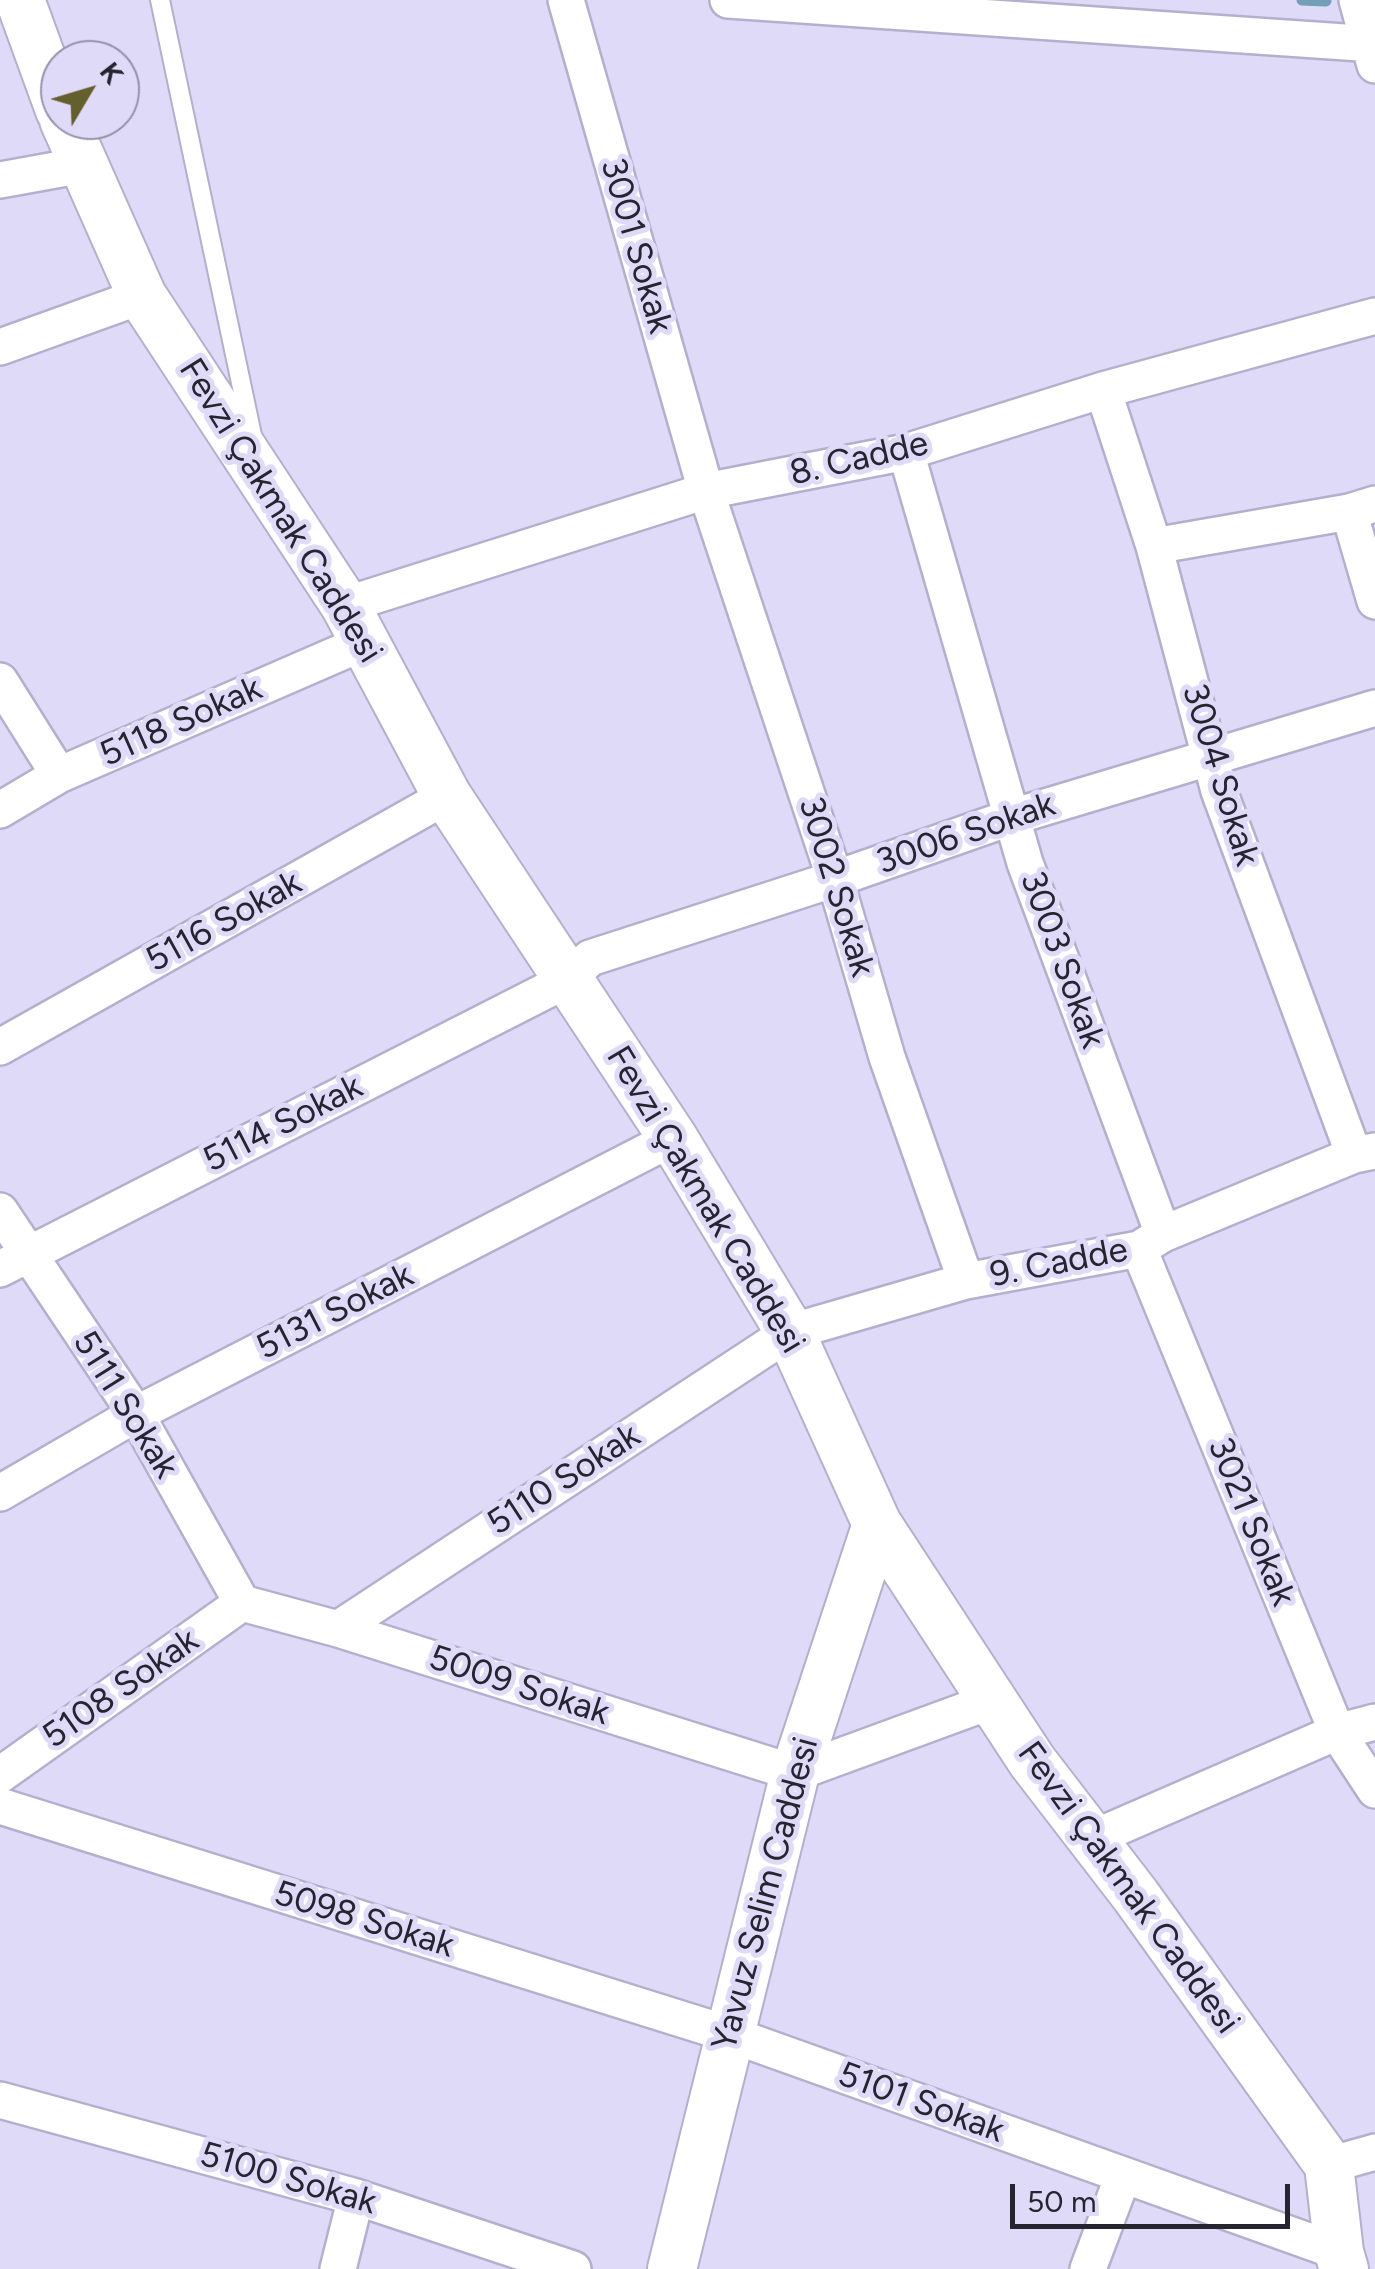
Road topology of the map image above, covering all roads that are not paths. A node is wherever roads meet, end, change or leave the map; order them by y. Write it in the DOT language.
graph roads {
  1 [pos="20,0"];
  2 [pos="160,0"];
  3 [pos="566,0"];
  4 [pos="728,0"];
  5 [pos="1357,0"];
  6 [pos="1373,51"];
  7 [pos="40,55"];
  8 [pos="73,140"];
  9 [pos="84,165"];
  10 [pos="0,180"];
  11 [pos="142,296"];
  12 [pos="1375,316"];
  13 [pos="0,347"];
  14 [pos="1103,390"];
  15 [pos="906,452"];
  16 [pos="261,476"];
  17 [pos="706,492"];
  18 [pos="1362,508"];
  19 [pos="1154,546"];
  20 [pos="1375,601"];
  21 [pos="355,623"];
  22 [pos="0,681"];
  23 [pos="1375,708"];
  24 [pos="1210,757"];
  25 [pos="59,776"];
  26 [pos="447,796"];
  27 [pos="0,810"];
  28 [pos="1012,817"];
  29 [pos="836,879"];
  30 [pos="567,980"];
  31 [pos="0,1048"];
  32 [pos="673,1138"];
  33 [pos="1365,1153"];
  34 [pos="0,1211"];
  35 [pos="1151,1241"];
  36 [pos="13,1261"];
  37 [pos="966,1281"];
  38 [pos="790,1332"];
  39 [pos="136,1414"];
  40 [pos="0,1493"];
  41 [pos="877,1524"];
  42 [pos="242,1604"];
  43 [pos="338,1628"];
  44 [pos="994,1700"];
  45 [pos="1375,1722"];
  46 [pos="1337,1732"];
  47 [pos="795,1773"];
  48 [pos="0,1775"];
  49 [pos="1375,1790"];
  50 [pos="0,1806"];
  51 [pos="1092,1839"];
  52 [pos="729,2034"];
  53 [pos="0,2100"];
  54 [pos="1375,2152"];
  55 [pos="1330,2164"];
  56 [pos="1123,2176"];
  57 [pos="356,2196"];
  58 [pos="1342,2261"];
  59 [pos="338,2269"];
  60 [pos="573,2269"];
  61 [pos="672,2269"];
  62 [pos="1088,2269"];
  1 -- 7 [label="street"];
  2 -- 16 [label="lane"];
  3 -- 17 [label="street, 3001 Sokak"];
  4 -- 6 [label="street"];
  5 -- 6 [label="street"];
  8 -- 9 [label="street, Fevzi Çakmak Caddesi"];
  9 -- 10 [label="street"];
  9 -- 11 [label="street, Fevzi Çakmak Caddesi"];
  11 -- 13 [label="street"];
  11 -- 16 [label="street, Fevzi Çakmak Caddesi"];
  12 -- 14 [label="street, 8. Cadde"];
  14 -- 15 [label="street, 8. Cadde"];
  14 -- 19 [label="street, 3004 Sokak"];
  15 -- 17 [label="street, 8. Cadde"];
  15 -- 28 [label="street, 3003 Sokak"];
  16 -- 21 [label="street, Fevzi Çakmak Caddesi"];
  17 -- 21 [label="street, 8. Cadde"];
  17 -- 29 [label="street, 3002 Sokak"];
  18 -- 19 [label="street"];
  18 -- 20 [label="street"];
  19 -- 24 [label="street, 3004 Sokak"];
  21 -- 25 [label="street, 5118 Sokak"];
  21 -- 26 [label="street, Fevzi Çakmak Caddesi"];
  22 -- 25 [label="street"];
  23 -- 24 [label="street, 3006 Sokak"];
  24 -- 28 [label="street, 3006 Sokak"];
  24 -- 33 [label="street, 3004 Sokak"];
  25 -- 27 [label="street, 5118 Sokak"];
  26 -- 30 [label="street, Fevzi Çakmak Caddesi"];
  26 -- 31 [label="street, 5116 Sokak"];
  28 -- 29 [label="street, 3006 Sokak"];
  28 -- 35 [label="street, 3003 Sokak"];
  29 -- 30 [label="street, 3006 Sokak"];
  29 -- 37 [label="street, 3002 Sokak"];
  30 -- 32 [label="street, Fevzi Çakmak Caddesi"];
  30 -- 36 [label="street, 5114 Sokak"];
  32 -- 38 [label="street, Fevzi Çakmak Caddesi"];
  32 -- 39 [label="street, 5131 Sokak"];
  33 -- 35 [label="street, 9. Cadde"];
  34 -- 36 [label="street, 5111 Sokak"];
  35 -- 37 [label="street, 9. Cadde"];
  35 -- 46 [label="street, 3021 Sokak"];
  36 -- 39 [label="street, 5111 Sokak"];
  37 -- 38 [label="street, 9. Cadde"];
  38 -- 41 [label="street, Fevzi Çakmak Caddesi"];
  38 -- 43 [label="street, 5110 Sokak"];
  39 -- 40 [label="street, 5131 Sokak"];
  39 -- 42 [label="street, 5111 Sokak"];
  41 -- 44 [label="street, Fevzi Çakmak Caddesi"];
  41 -- 47 [label="street, Yavuz Selim Caddesi"];
  42 -- 43 [label="street, 5009 Sokak"];
  42 -- 48 [label="street, 5108 Sokak"];
  43 -- 47 [label="street, 5009 Sokak"];
  44 -- 47 [label="street"];
  44 -- 51 [label="street, Fevzi Çakmak Caddesi"];
  45 -- 46 [label="street"];
  46 -- 49 [label="street, 3021 Sokak"];
  46 -- 51 [label="street"];
  47 -- 52 [label="street, Yavuz Selim Caddesi"];
  50 -- 52 [label="street, 5098 Sokak"];
  51 -- 55 [label="street, Fevzi Çakmak Caddesi"];
  52 -- 56 [label="street, 5101 Sokak"];
  52 -- 61 [label="street, Yavuz Selim Caddesi"];
  53 -- 57 [label="street, 5100 Sokak"];
  54 -- 55 [label="street"];
  55 -- 58 [label="street"];
  56 -- 58 [label="street, 5101 Sokak"];
  56 -- 62 [label="street"];
  57 -- 59 [label="street"];
  57 -- 60 [label="street, 5100 Sokak"];
}
